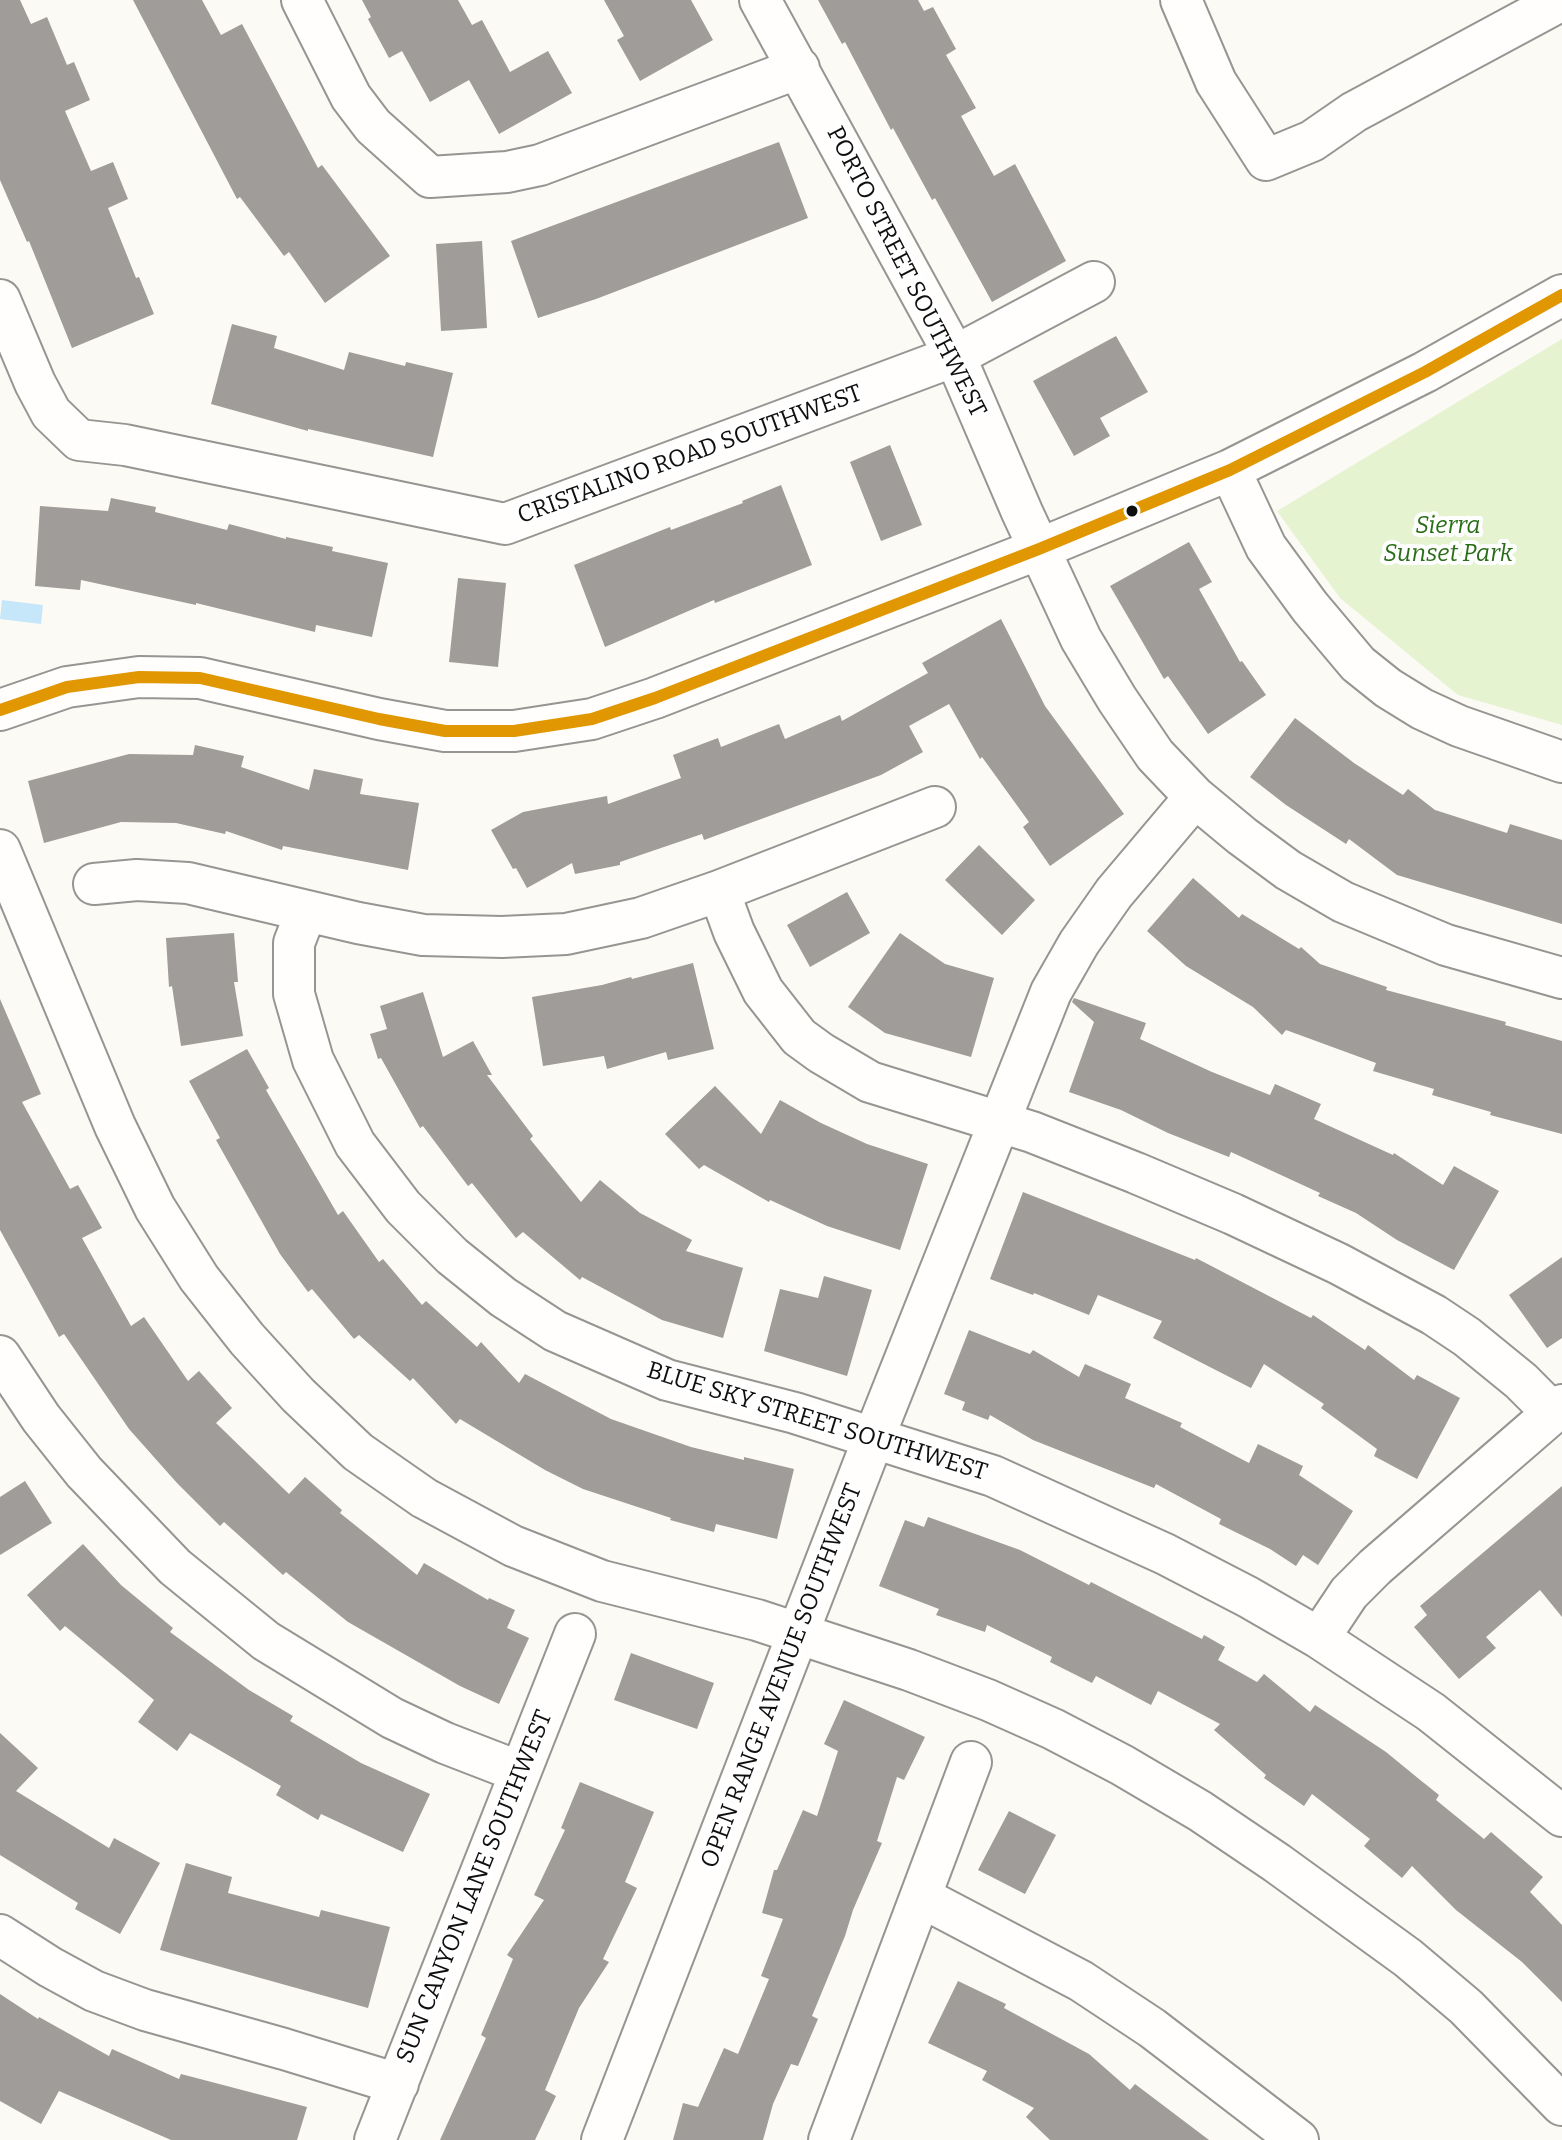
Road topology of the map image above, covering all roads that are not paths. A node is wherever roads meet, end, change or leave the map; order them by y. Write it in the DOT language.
graph roads {
  1 [pos="302,0"];
  2 [pos="760,0"];
  3 [pos="1181,0"];
  4 [pos="1562,0"];
  5 [pos="799,68"];
  6 [pos="1094,282"];
  7 [pos="1562,295"];
  8 [pos="0,300"];
  9 [pos="955,356"];
  10 [pos="1230,470"];
  11 [pos="1039,549"];
  12 [pos="0,710"];
  13 [pos="1562,762"];
  14 [pos="1195,797"];
  15 [pos="935,807"];
  16 [pos="0,850"];
  17 [pos="94,884"];
  18 [pos="719,891"];
  19 [pos="306,912"];
  20 [pos="1562,978"];
  21 [pos="1000,1122"];
  22 [pos="0,1356"];
  23 [pos="1558,1409"];
  24 [pos="874,1437"];
  25 [pos="575,1634"];
  26 [pos="799,1634"];
  27 [pos="1319,1638"];
  28 [pos="971,1762"];
  29 [pos="520,1772"];
  30 [pos="1562,1816"];
  31 [pos="921,1897"];
  32 [pos="0,1935"];
  33 [pos="398,2084"];
  34 [pos="1562,2105"];
  35 [pos="375,2140"];
  36 [pos="602,2140"];
  37 [pos="829,2140"];
  38 [pos="1298,2140"];
  1 -- 5 [label="street"];
  2 -- 5 [label="street, PORTO STREET SOUTHWEST"];
  3 -- 4 [label="street"];
  5 -- 9 [label="street, PORTO STREET SOUTHWEST"];
  6 -- 9 [label="street, CRISTALINO ROAD SOUTHWEST"];
  7 -- 10 [label="street"];
  8 -- 9 [label="street, CRISTALINO ROAD SOUTHWEST"];
  9 -- 11 [label="street, PORTO STREET SOUTHWEST"];
  10 -- 11 [label="street"];
  10 -- 13 [label="street"];
  11 -- 12 [label="street"];
  11 -- 14 [label="street, PORTO STREET SOUTHWEST"];
  14 -- 20 [label="street, PORTO STREET SOUTHWEST"];
  14 -- 21 [label="street, OPEN RANGE AVENUE SOUTHWEST"];
  15 -- 18 [label="street"];
  16 -- 26 [label="street"];
  17 -- 19 [label="street"];
  18 -- 19 [label="street"];
  18 -- 21 [label="street"];
  19 -- 24 [label="street, BLUE SKY STREET SOUTHWEST"];
  21 -- 23 [label="street"];
  21 -- 24 [label="street, OPEN RANGE AVENUE SOUTHWEST"];
  22 -- 29 [label="street"];
  23 -- 27 [label="street"];
  24 -- 26 [label="street, OPEN RANGE AVENUE SOUTHWEST"];
  24 -- 27 [label="street, BLUE SKY STREET SOUTHWEST"];
  25 -- 29 [label="street, SUN CANYON LANE SOUTHWEST"];
  26 -- 34 [label="street"];
  26 -- 36 [label="street, OPEN RANGE AVENUE SOUTHWEST"];
  27 -- 30 [label="street, BLUE SKY STREET SOUTHWEST"];
  28 -- 31 [label="street"];
  29 -- 33 [label="street, SUN CANYON LANE SOUTHWEST"];
  31 -- 37 [label="street"];
  31 -- 38 [label="street"];
  32 -- 33 [label="street"];
  33 -- 35 [label="street, SUN CANYON LANE SOUTHWEST"];
}
